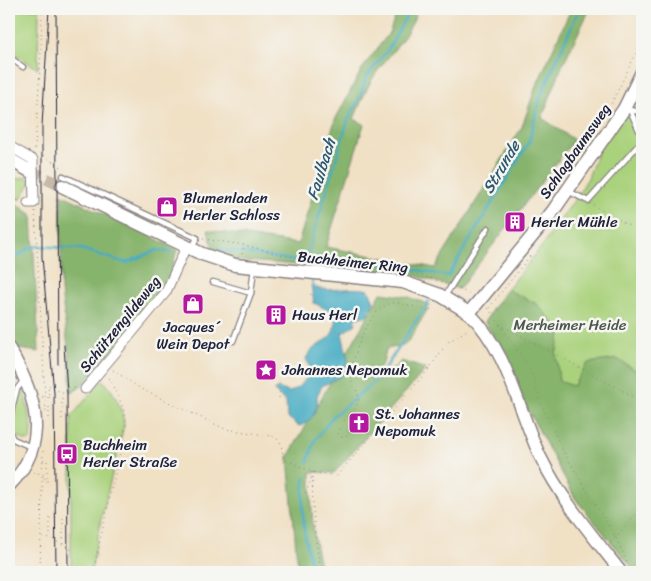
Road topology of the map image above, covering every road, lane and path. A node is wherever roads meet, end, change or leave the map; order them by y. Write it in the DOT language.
graph roads {
  1 [pos="42,9"];
  2 [pos="642,41"];
  3 [pos="9,57"];
  4 [pos="23,67"];
  5 [pos="642,72"];
  6 [pos="627,110"];
  7 [pos="642,112"];
  8 [pos="604,119"];
  9 [pos="642,137"];
  10 [pos="642,141"];
  11 [pos="9,146"];
  12 [pos="9,159"];
  13 [pos="31,165"];
  14 [pos="62,181"];
  15 [pos="566,190"];
  16 [pos="9,195"];
  17 [pos="588,201"];
  18 [pos="31,203"];
  19 [pos="488,228"];
  20 [pos="642,233"];
  21 [pos="244,244"];
  22 [pos="192,245"];
  23 [pos="37,253"];
  24 [pos="241,260"];
  25 [pos="309,261"];
  26 [pos="254,268"];
  27 [pos="213,282"];
  28 [pos="319,286"];
  29 [pos="250,293"];
  30 [pos="310,295"];
  31 [pos="444,297"];
  32 [pos="433,306"];
  33 [pos="469,313"];
  34 [pos="491,316"];
  35 [pos="499,324"];
  36 [pos="331,328"];
  37 [pos="475,331"];
  38 [pos="345,334"];
  39 [pos="233,341"];
  40 [pos="9,348"];
  41 [pos="105,367"];
  42 [pos="25,379"];
  43 [pos="280,388"];
  44 [pos="85,389"];
  45 [pos="62,393"];
  46 [pos="42,397"];
  47 [pos="49,397"];
  48 [pos="279,398"];
  49 [pos="642,401"];
  50 [pos="49,419"];
  51 [pos="62,419"];
  52 [pos="9,420"];
  53 [pos="9,431"];
  54 [pos="350,432"];
  55 [pos="34,448"];
  56 [pos="43,460"];
  57 [pos="25,467"];
  58 [pos="312,473"];
  59 [pos="9,486"];
  60 [pos="306,493"];
  61 [pos="642,508"];
  62 [pos="50,518"];
  63 [pos="63,518"];
  64 [pos="615,536"];
  65 [pos="42,538"];
  66 [pos="50,539"];
  67 [pos="64,545"];
  68 [pos="72,550"];
  69 [pos="605,552"];
  70 [pos="626,571"];
  71 [pos="93,572"];
  72 [pos="322,572"];
  1 -- 13 [label="path"];
  2 -- 8 [label="path"];
  3 -- 4 [label="lane"];
  5 -- 6 [label="main road, Schlagbaumsweg"];
  6 -- 7 [label="lane"];
  6 -- 9 [label="lane"];
  6 -- 15 [label="main road, Schlagbaumsweg"];
  10 -- 17 [label="lane"];
  11 -- 13 [label="street"];
  12 -- 13 [label="main road"];
  13 -- 14 [label="path"];
  13 -- 18 [label="street"];
  14 -- 22 [label="main road, Buchheimer Ring"];
  15 -- 17 [label="lane"];
  15 -- 33 [label="main road, Schlagbaumsweg"];
  16 -- 18 [label="path"];
  17 -- 20 [label="path"];
  18 -- 23 [label="path"];
  19 -- 31 [label="lane"];
  21 -- 22 [label="path"];
  21 -- 24 [label="path"];
  21 -- 25 [label="path"];
  22 -- 26 [label="main road, Buchheimer Ring"];
  22 -- 41 [label="street, Schützengildeweg"];
  26 -- 29 [label="lane"];
  26 -- 31 [label="main road, Buchheimer Ring"];
  27 -- 29 [label="lane"];
  28 -- 30 [label="path"];
  29 -- 39 [label="lane"];
  31 -- 33 [label="main road, Buchheimer Ring"];
  32 -- 54 [label="path"];
  33 -- 69 [label="street, Buchheimer Ring"];
  34 -- 35 [label="path"];
  35 -- 49 [label="path"];
  35 -- 64 [label="path"];
  36 -- 38 [label="path"];
  37 -- 58 [label="path"];
  40 -- 42 [label="street"];
  41 -- 44 [label="street, Schützengildeweg"];
  41 -- 58 [label="path"];
  41 -- 71 [label="path"];
  42 -- 52 [label="lane"];
  42 -- 55 [label="street"];
  43 -- 48 [label="path"];
  44 -- 45 [label="path"];
  45 -- 47 [label="path"];
  45 -- 51 [label="path"];
  46 -- 47 [label="path"];
  47 -- 50 [label="path"];
  53 -- 55 [label="lane"];
  55 -- 57 [label="street"];
  56 -- 57 [label="path"];
  57 -- 59 [label="street"];
  58 -- 60 [label="path"];
  58 -- 72 [label="path"];
  61 -- 64 [label="path"];
  62 -- 66 [label="path"];
  63 -- 67 [label="path"];
  64 -- 69 [label="path"];
  64 -- 70 [label="path"];
  65 -- 66 [label="path"];
  66 -- 67 [label="path"];
  67 -- 68 [label="path"];
  69 -- 70 [label="street, Buchheimer Ring"];
}
